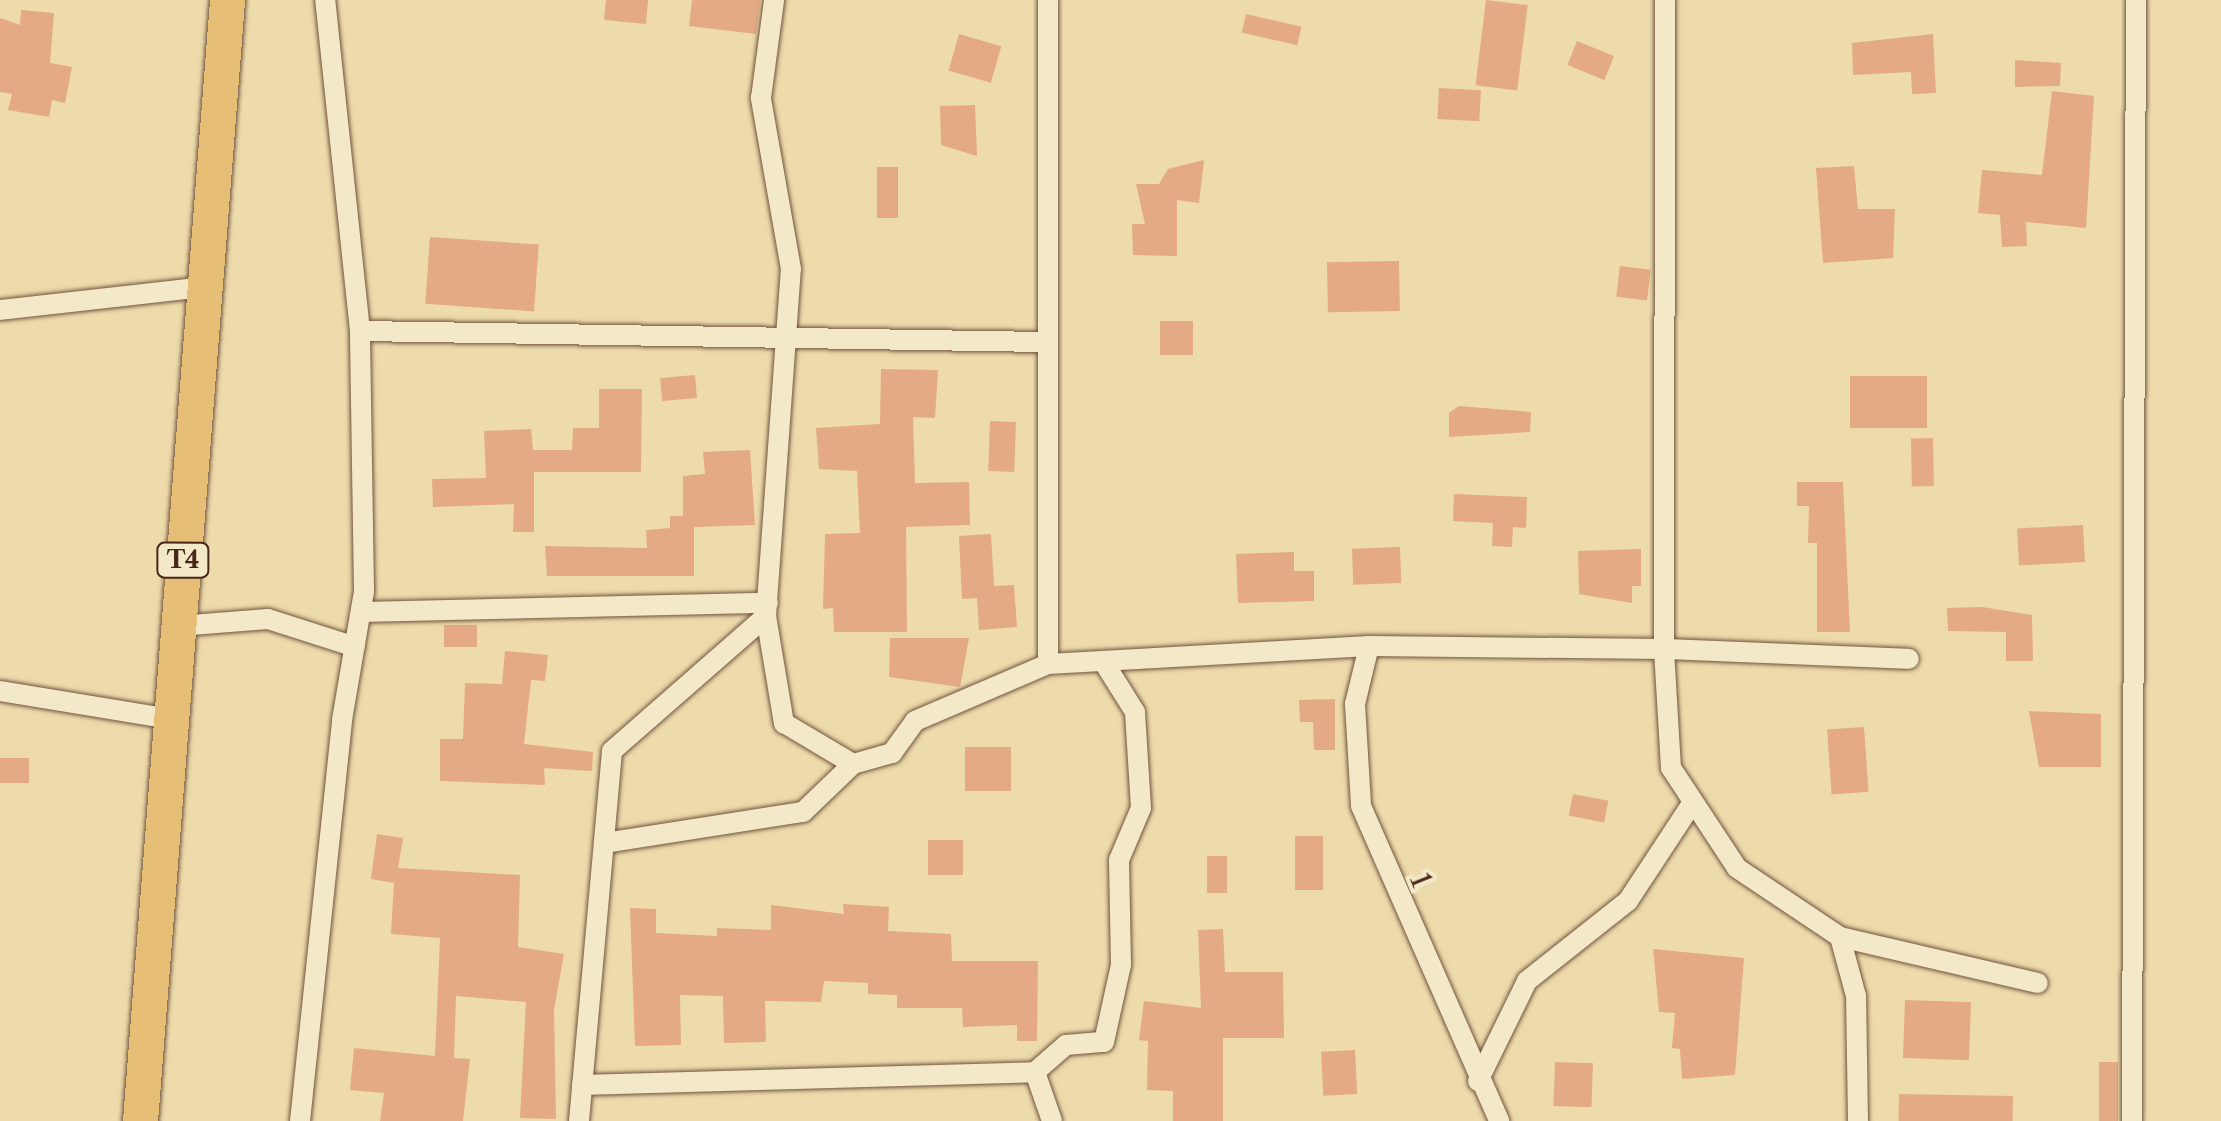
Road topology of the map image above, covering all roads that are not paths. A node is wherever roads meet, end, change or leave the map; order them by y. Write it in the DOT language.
graph roads {
  1 [pos="227,0"];
  2 [pos="325,0"];
  3 [pos="774,0"];
  4 [pos="1048,0"];
  5 [pos="1665,0"];
  6 [pos="2136,0"];
  7 [pos="205,286"];
  8 [pos="0,310"];
  9 [pos="360,331"];
  10 [pos="783,341"];
  11 [pos="1046,342"];
  12 [pos="767,610"];
  13 [pos="361,612"];
  14 [pos="178,626"];
  15 [pos="1369,646"];
  16 [pos="354,648"];
  17 [pos="1664,649"];
  18 [pos="1909,659"];
  19 [pos="1103,661"];
  20 [pos="1048,664"];
  21 [pos="0,690"];
  22 [pos="171,719"];
  23 [pos="853,764"];
  24 [pos="1693,802"];
  25 [pos="604,843"];
  26 [pos="1840,937"];
  27 [pos="2038,983"];
  28 [pos="1034,1072"];
  29 [pos="1478,1080"];
  30 [pos="582,1085"];
  31 [pos="140,1121"];
  32 [pos="300,1121"];
  33 [pos="579,1121"];
  34 [pos="1052,1121"];
  35 [pos="1499,1121"];
  36 [pos="1858,1121"];
  37 [pos="2132,1121"];
  1 -- 7 [label="highway, T4"];
  2 -- 9 [label="street"];
  3 -- 10 [label="street"];
  4 -- 11 [label="street"];
  5 -- 17 [label="street"];
  6 -- 37 [label="street"];
  7 -- 8 [label="street"];
  7 -- 14 [label="highway, T4"];
  9 -- 10 [label="street"];
  9 -- 13 [label="street"];
  10 -- 11 [label="street"];
  10 -- 12 [label="street"];
  11 -- 20 [label="street"];
  12 -- 13 [label="street"];
  12 -- 23 [label="street"];
  12 -- 25 [label="street"];
  13 -- 16 [label="street"];
  14 -- 16 [label="street"];
  14 -- 22 [label="highway, T4"];
  15 -- 17 [label="street"];
  15 -- 19 [label="street"];
  15 -- 29 [label="street, 1"];
  16 -- 32 [label="street"];
  17 -- 18 [label="street"];
  17 -- 24 [label="street"];
  19 -- 20 [label="street"];
  19 -- 28 [label="street"];
  20 -- 23 [label="street"];
  21 -- 22 [label="street"];
  22 -- 31 [label="highway, T4"];
  23 -- 25 [label="street"];
  24 -- 26 [label="street"];
  24 -- 29 [label="street"];
  25 -- 30 [label="street"];
  26 -- 27 [label="street"];
  26 -- 36 [label="street"];
  28 -- 30 [label="street"];
  28 -- 34 [label="street"];
  29 -- 35 [label="street, 1"];
  30 -- 33 [label="street"];
}
